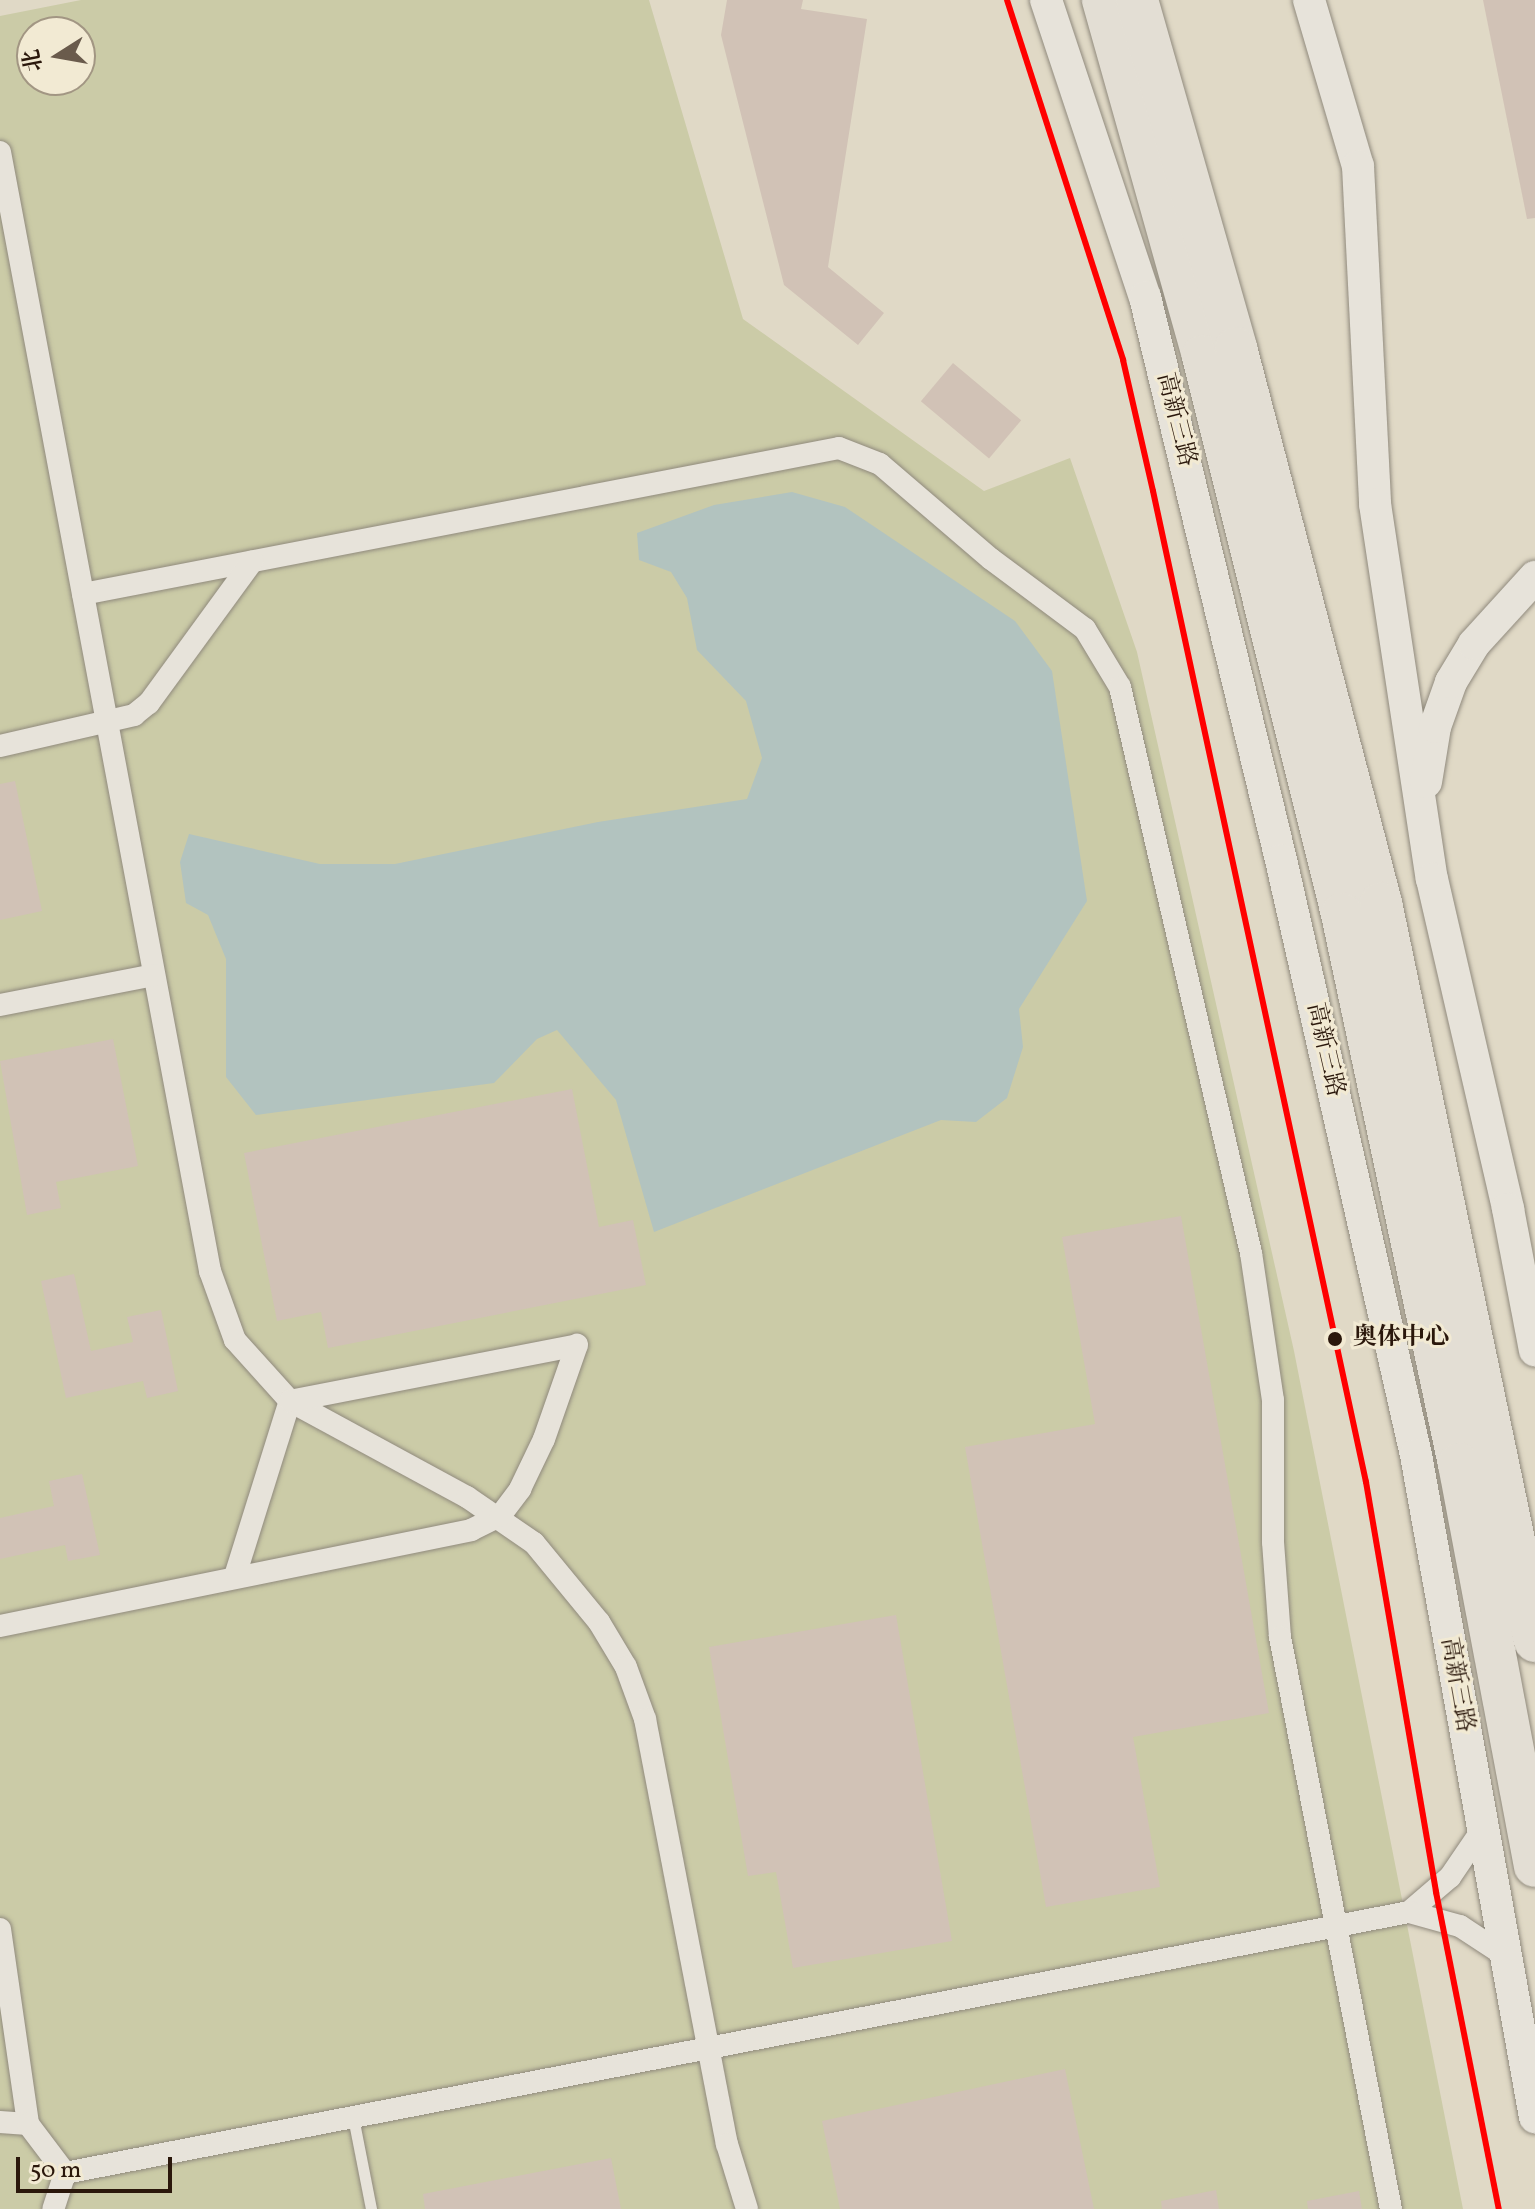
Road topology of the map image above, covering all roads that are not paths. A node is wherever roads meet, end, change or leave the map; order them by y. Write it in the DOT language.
graph roads {
  1 [pos="1046,0"];
  2 [pos="1103,0"];
  3 [pos="1137,0"];
  4 [pos="1309,0"];
  5 [pos="0,152"];
  6 [pos="252,562"];
  7 [pos="1535,577"];
  8 [pos="83,594"];
  9 [pos="107,725"];
  10 [pos="0,746"];
  11 [pos="1422,813"];
  12 [pos="154,975"];
  13 [pos="0,1005"];
  14 [pos="1535,1350"];
  15 [pos="290,1401"];
  16 [pos="500,1516"];
  17 [pos="235,1576"];
  18 [pos="0,1626"];
  19 [pos="1535,1641"];
  20 [pos="1482,1830"];
  21 [pos="1535,1866"];
  22 [pos="1409,1912"];
  23 [pos="1337,1926"];
  24 [pos="0,1929"];
  25 [pos="1504,1955"];
  26 [pos="708,2048"];
  27 [pos="353,2117"];
  28 [pos="1535,2117"];
  29 [pos="0,2122"];
  30 [pos="28,2124"];
  31 [pos="65,2173"];
  32 [pos="53,2209"];
  33 [pos="371,2209"];
  34 [pos="747,2209"];
  35 [pos="1391,2209"];
  1 -- 20 [label="main road, 高新三路"];
  2 -- 21 [label="highway, 高新三路"];
  3 -- 19 [label="highway"];
  4 -- 11 [label="main road"];
  5 -- 8 [label="street"];
  6 -- 8 [label="street"];
  6 -- 9 [label="street"];
  6 -- 23 [label="street"];
  7 -- 11 [label="main road"];
  8 -- 9 [label="street"];
  9 -- 10 [label="street"];
  9 -- 12 [label="street"];
  11 -- 14 [label="main road"];
  12 -- 13 [label="street"];
  12 -- 15 [label="street"];
  15 -- 16 [label="street"];
  15 -- 16 [label="street"];
  15 -- 17 [label="street"];
  16 -- 17 [label="street"];
  16 -- 26 [label="street"];
  17 -- 18 [label="street"];
  20 -- 22 [label="street"];
  20 -- 25 [label="main road, 高新三路"];
  22 -- 23 [label="street"];
  22 -- 25 [label="street"];
  23 -- 26 [label="street"];
  23 -- 35 [label="street"];
  24 -- 30 [label="street"];
  25 -- 28 [label="main road, 高新三路"];
  26 -- 27 [label="street"];
  26 -- 34 [label="street"];
  27 -- 31 [label="street"];
  27 -- 33 [label="lane"];
  29 -- 30 [label="street"];
  30 -- 31 [label="street"];
  31 -- 32 [label="street"];
}
